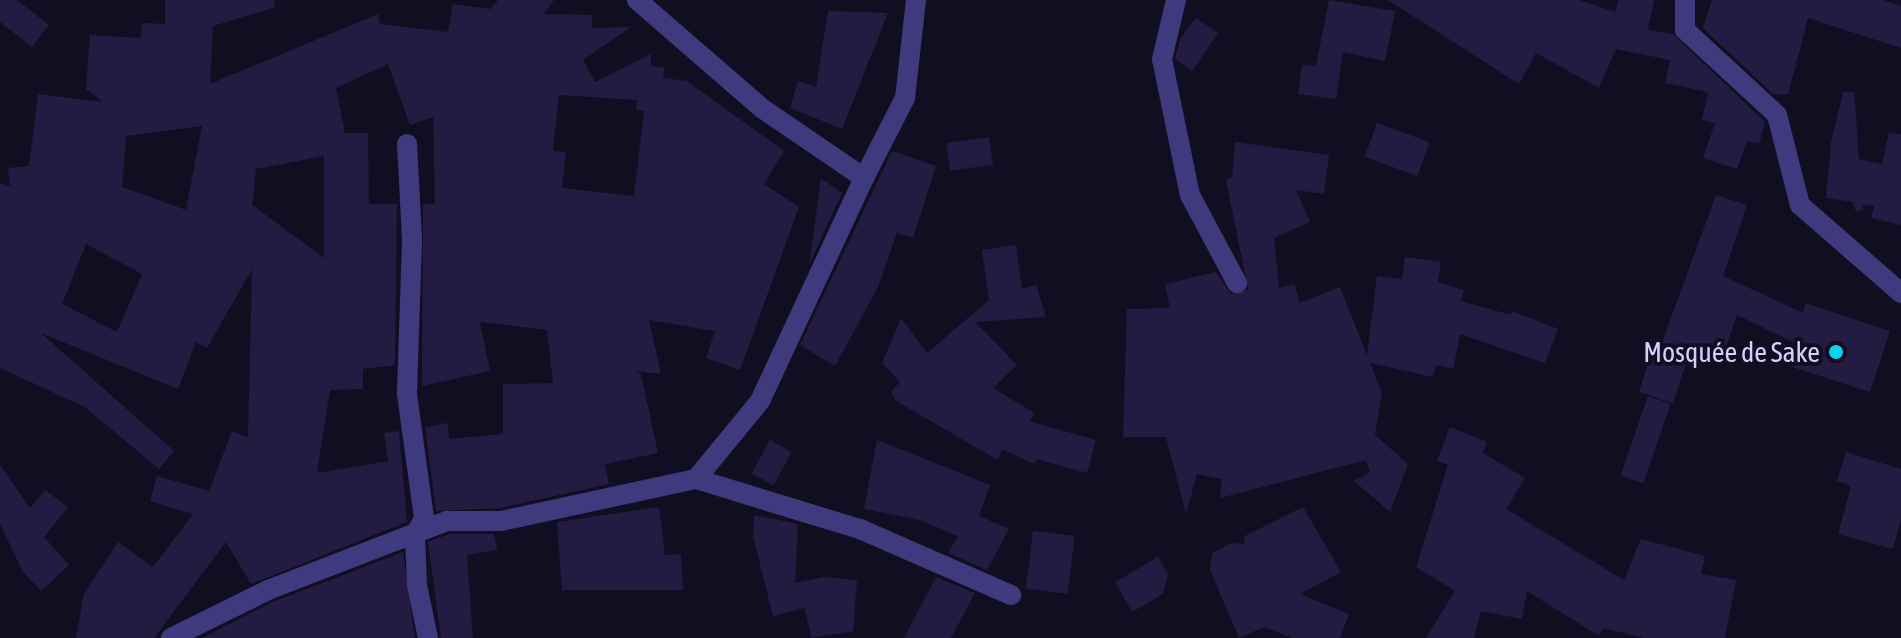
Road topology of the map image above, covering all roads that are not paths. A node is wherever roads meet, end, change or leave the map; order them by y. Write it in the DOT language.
graph roads {
  1 [pos="637,0"];
  2 [pos="916,0"];
  3 [pos="1176,0"];
  4 [pos="1685,0"];
  5 [pos="407,144"];
  6 [pos="864,178"];
  7 [pos="1237,283"];
  8 [pos="1901,293"];
  9 [pos="696,479"];
  10 [pos="415,536"];
  11 [pos="1011,595"];
  12 [pos="171,638"];
  13 [pos="428,638"];
  1 -- 6 [label="street"];
  2 -- 6 [label="street"];
  3 -- 7 [label="street"];
  4 -- 8 [label="street"];
  5 -- 10 [label="street"];
  6 -- 9 [label="street"];
  9 -- 10 [label="street"];
  9 -- 11 [label="street"];
  10 -- 12 [label="street"];
  10 -- 13 [label="street"];
}
